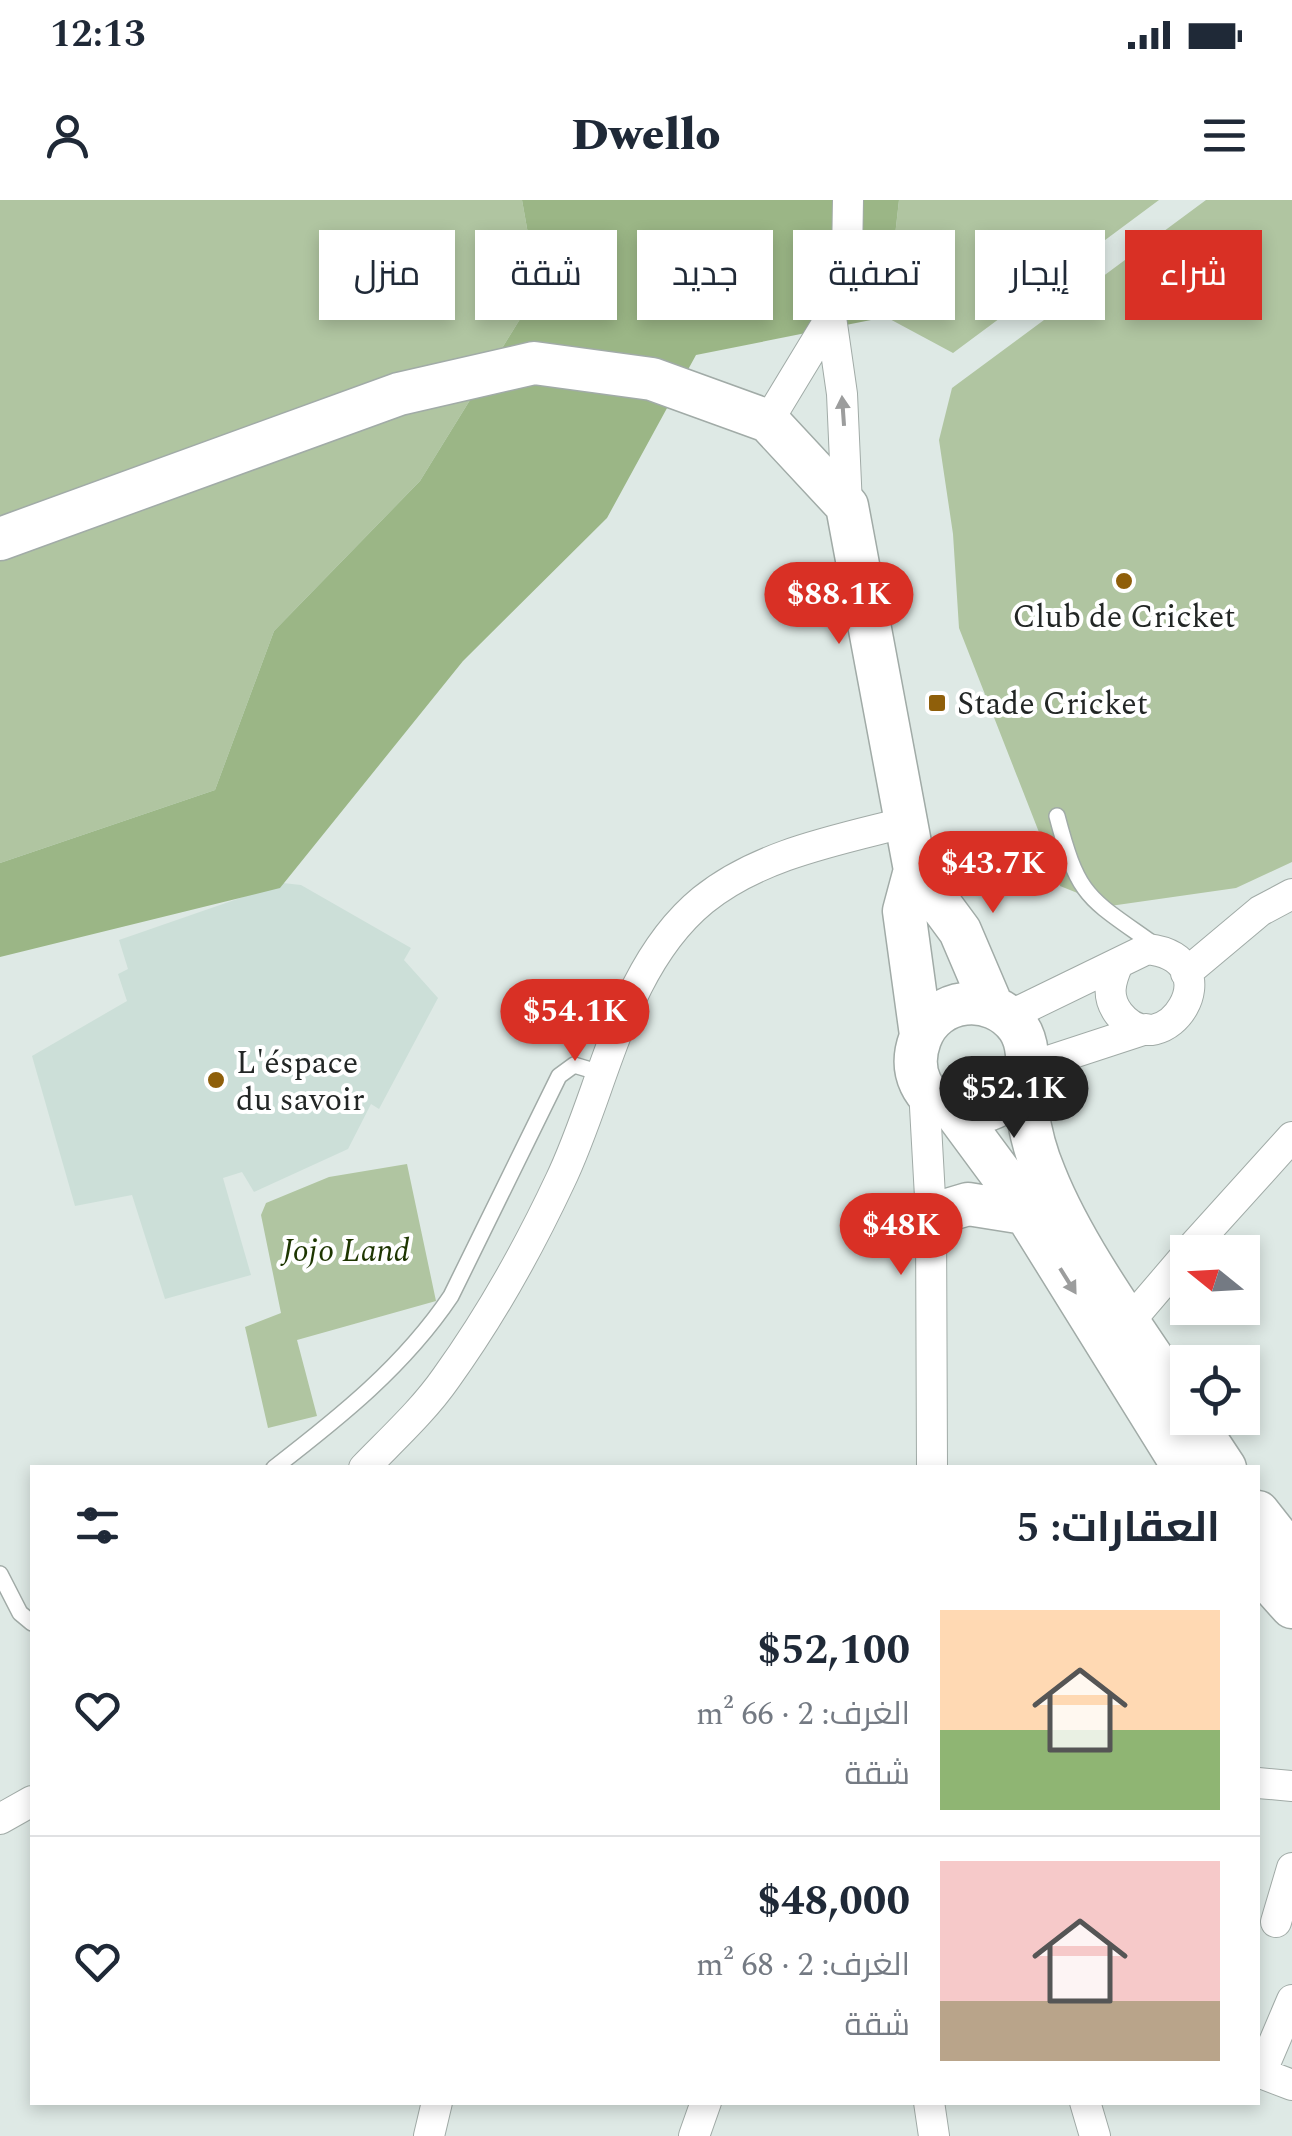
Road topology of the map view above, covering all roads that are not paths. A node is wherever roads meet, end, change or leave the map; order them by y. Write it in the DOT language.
graph roads {
  1 [pos="848,200"];
  2 [pos="847,230"];
  3 [pos="830,320"];
  4 [pos="832,320"];
  5 [pos="768,421"];
  6 [pos="847,506"];
  7 [pos="0,539"];
  8 [pos="1058,816"];
  9 [pos="906,822"];
  10 [pos="915,870"];
  11 [pos="1292,894"];
  12 [pos="1162,950"];
  13 [pos="1118,964"];
  14 [pos="1186,973"];
  15 [pos="1000,1011"];
  16 [pos="1146,1029"];
  17 [pos="921,1035"];
  18 [pos="1026,1073"];
  19 [pos="604,1074"];
  20 [pos="940,1101"];
  21 [pos="1292,1137"];
  22 [pos="1025,1213"];
  23 [pos="931,1215"];
  24 [pos="1204,1235"];
  25 [pos="1170,1274"];
  26 [pos="1130,1322"];
  27 [pos="1170,1383"];
  28 [pos="1199,1435"];
  29 [pos="278,1465"];
  30 [pos="367,1465"];
  31 [pos="932,1465"];
  32 [pos="1210,1465"];
  33 [pos="1211,1465"];
  34 [pos="1260,1515"];
  35 [pos="1292,1555"];
  36 [pos="1260,1571"];
  37 [pos="0,1574"];
  38 [pos="1292,1607"];
  39 [pos="30,1622"];
  40 [pos="1260,1783"];
  41 [pos="1292,1786"];
  42 [pos="30,1802"];
  43 [pos="0,1819"];
  44 [pos="1292,1868"];
  45 [pos="1275,1924"];
  46 [pos="1292,2000"];
  47 [pos="1260,2070"];
  48 [pos="1260,2072"];
  49 [pos="1292,2086"];
  50 [pos="437,2105"];
  51 [pos="705,2105"];
  52 [pos="929,2105"];
  53 [pos="1086,2105"];
  54 [pos="429,2136"];
  55 [pos="694,2136"];
  56 [pos="934,2136"];
  57 [pos="1095,2136"];
  1 -- 2 [label="street"];
  3 -- 5 [label="street"];
  6 -- 4 [label="street, one-way"];
  5 -- 6 [label="main road"];
  5 -- 7 [label="main road"];
  6 -- 9 [label="main road"];
  8 -- 12 [label="lane"];
  9 -- 10 [label="main road"];
  9 -- 19 [label="street"];
  10 -- 15 [label="main road"];
  10 -- 17 [label="main road"];
  11 -- 14 [label="street"];
  12 -- 13 [label="street"];
  12 -- 14 [label="street"];
  13 -- 15 [label="street"];
  13 -- 16 [label="street"];
  14 -- 16 [label="street"];
  15 -- 17 [label="main road"];
  15 -- 18 [label="main road"];
  16 -- 18 [label="street"];
  17 -- 20 [label="main road"];
  18 -- 20 [label="main road"];
  18 -- 26 [label="main road"];
  19 -- 29 [label="lane"];
  19 -- 30 [label="street"];
  20 -- 22 [label="main road"];
  20 -- 23 [label="street"];
  21 -- 24 [label="street"];
  22 -- 23 [label="main road"];
  22 -- 32 [label="main road, one-way"];
  23 -- 31 [label="street"];
  25 -- 26 [label="street"];
  26 -- 27 [label="main road"];
  28 -- 33 [label="main road"];
  34 -- 35 [label="main road"];
  36 -- 38 [label="main road"];
  37 -- 39 [label="lane"];
  40 -- 41 [label="street"];
  42 -- 43 [label="street"];
  44 -- 45 [label="street"];
  46 -- 47 [label="street"];
  48 -- 49 [label="street"];
  50 -- 54 [label="street"];
  51 -- 55 [label="street"];
  52 -- 56 [label="street"];
  53 -- 57 [label="street"];
}
